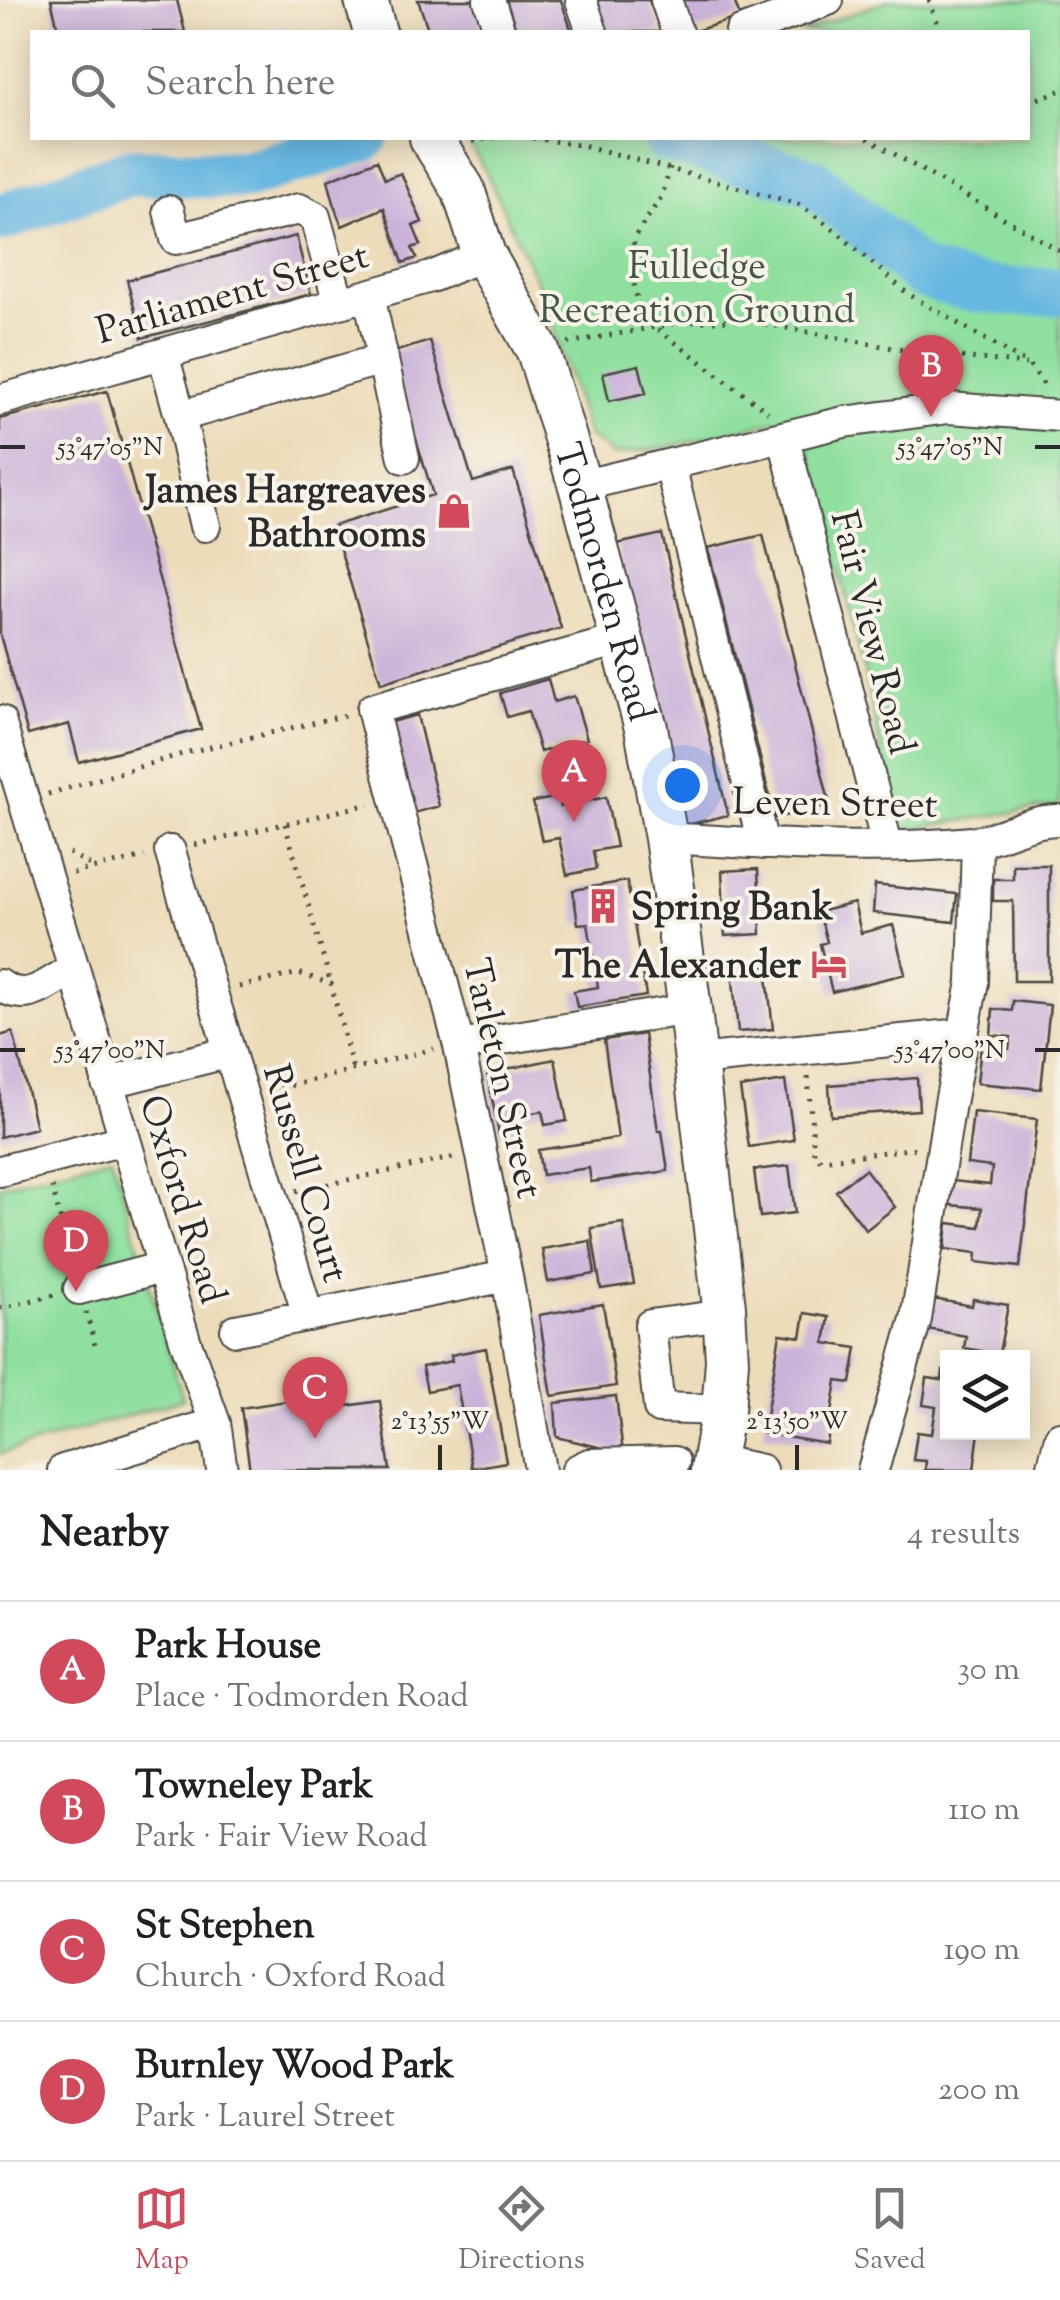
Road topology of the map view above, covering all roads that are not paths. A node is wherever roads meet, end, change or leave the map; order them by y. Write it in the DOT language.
graph roads {
  1 [pos="366,0"];
  2 [pos="489,0"];
  3 [pos="581,0"];
  4 [pos="666,0"];
  5 [pos="828,0"];
  6 [pos="750,20"];
  7 [pos="374,30"];
  8 [pos="499,30"];
  9 [pos="591,30"];
  10 [pos="676,30"];
  11 [pos="432,140"];
  12 [pos="169,211"];
  13 [pos="484,255"];
  14 [pos="369,295"];
  15 [pos="340,303"];
  16 [pos="163,354"];
  17 [pos="383,359"];
  18 [pos="0,400"];
  19 [pos="180,416"];
  20 [pos="1060,416"];
  21 [pos="784,438"];
  22 [pos="404,458"];
  23 [pos="670,465"];
  24 [pos="580,486"];
  25 [pos="205,526"];
  26 [pos="620,640"];
  27 [pos="0,720"];
  28 [pos="1060,820"];
  29 [pos="666,838"];
  30 [pos="978,842"];
  31 [pos="763,844"];
  32 [pos="887,845"];
  33 [pos="170,851"];
  34 [pos="72,968"];
  35 [pos="0,985"];
  36 [pos="690,1009"];
  37 [pos="963,1034"];
  38 [pos="459,1045"];
  39 [pos="230,1052"];
  40 [pos="696,1060"];
  41 [pos="108,1083"];
  42 [pos="125,1140"];
  43 [pos="0,1171"];
  44 [pos="163,1267"];
  45 [pos="507,1276"];
  46 [pos="80,1289"];
  47 [pos="724,1315"];
  48 [pos="308,1316"];
  49 [pos="236,1330"];
  50 [pos="723,1410"];
  51 [pos="215,1423"];
  52 [pos="1060,1436"];
  53 [pos="700,1464"];
  54 [pos="63,1470"];
  55 [pos="222,1470"];
  56 [pos="540,1470"];
  57 [pos="576,1470"];
  58 [pos="761,1470"];
  59 [pos="873,1470"];
  60 [pos="1052,1470"];
  1 -- 7 [label="highway"];
  2 -- 8 [label="street"];
  3 -- 9 [label="street"];
  4 -- 10 [label="street"];
  5 -- 6 [label="street"];
  11 -- 13 [label="highway, Todmorden Road"];
  12 -- 15 [label="street"];
  13 -- 14 [label="street, Parliament Street"];
  13 -- 24 [label="highway, Todmorden Road"];
  14 -- 15 [label="street, Parliament Street"];
  14 -- 17 [label="street"];
  15 -- 16 [label="street, Parliament Street"];
  16 -- 18 [label="street, Parliament Street"];
  16 -- 19 [label="street"];
  17 -- 19 [label="street"];
  17 -- 22 [label="street"];
  19 -- 25 [label="street"];
  20 -- 21 [label="street"];
  21 -- 23 [label="street"];
  21 -- 32 [label="street, Fair View Road"];
  23 -- 24 [label="street"];
  23 -- 31 [label="street"];
  24 -- 26 [label="highway, Todmorden Road"];
  26 -- 29 [label="highway, Todmorden Road"];
  26 -- 38 [label="street, Tarleton Street"];
  27 -- 34 [label="street, Oxford Road"];
  28 -- 30 [label="street, Leven Street"];
  29 -- 31 [label="street, Leven Street"];
  29 -- 36 [label="highway, Todmorden Road"];
  30 -- 32 [label="street, Leven Street"];
  30 -- 37 [label="street"];
  31 -- 32 [label="street, Leven Street"];
  33 -- 39 [label="street, Russell Court"];
  34 -- 35 [label="street"];
  34 -- 41 [label="street, Oxford Road"];
  36 -- 38 [label="street"];
  36 -- 40 [label="highway, Todmorden Road"];
  37 -- 40 [label="street"];
  37 -- 59 [label="street"];
  38 -- 45 [label="street, Tarleton Street"];
  39 -- 41 [label="street, Russell Court"];
  39 -- 48 [label="street, Russell Court"];
  40 -- 47 [label="highway, Todmorden Road"];
  41 -- 42 [label="street, Oxford Road"];
  42 -- 43 [label="street"];
  42 -- 44 [label="street, Oxford Road"];
  44 -- 46 [label="street"];
  44 -- 51 [label="street, Oxford Road"];
  45 -- 48 [label="street"];
  45 -- 56 [label="street, Tarleton Street"];
  47 -- 50 [label="highway, Todmorden Road"];
  47 -- 50 [label="street"];
  48 -- 49 [label="street"];
  50 -- 53 [label="highway, Todmorden Road"];
  51 -- 54 [label="street"];
  51 -- 55 [label="street, Oxford Road"];
  52 -- 60 [label="street"];
  53 -- 57 [label="street"];
  53 -- 58 [label="street"];
}
